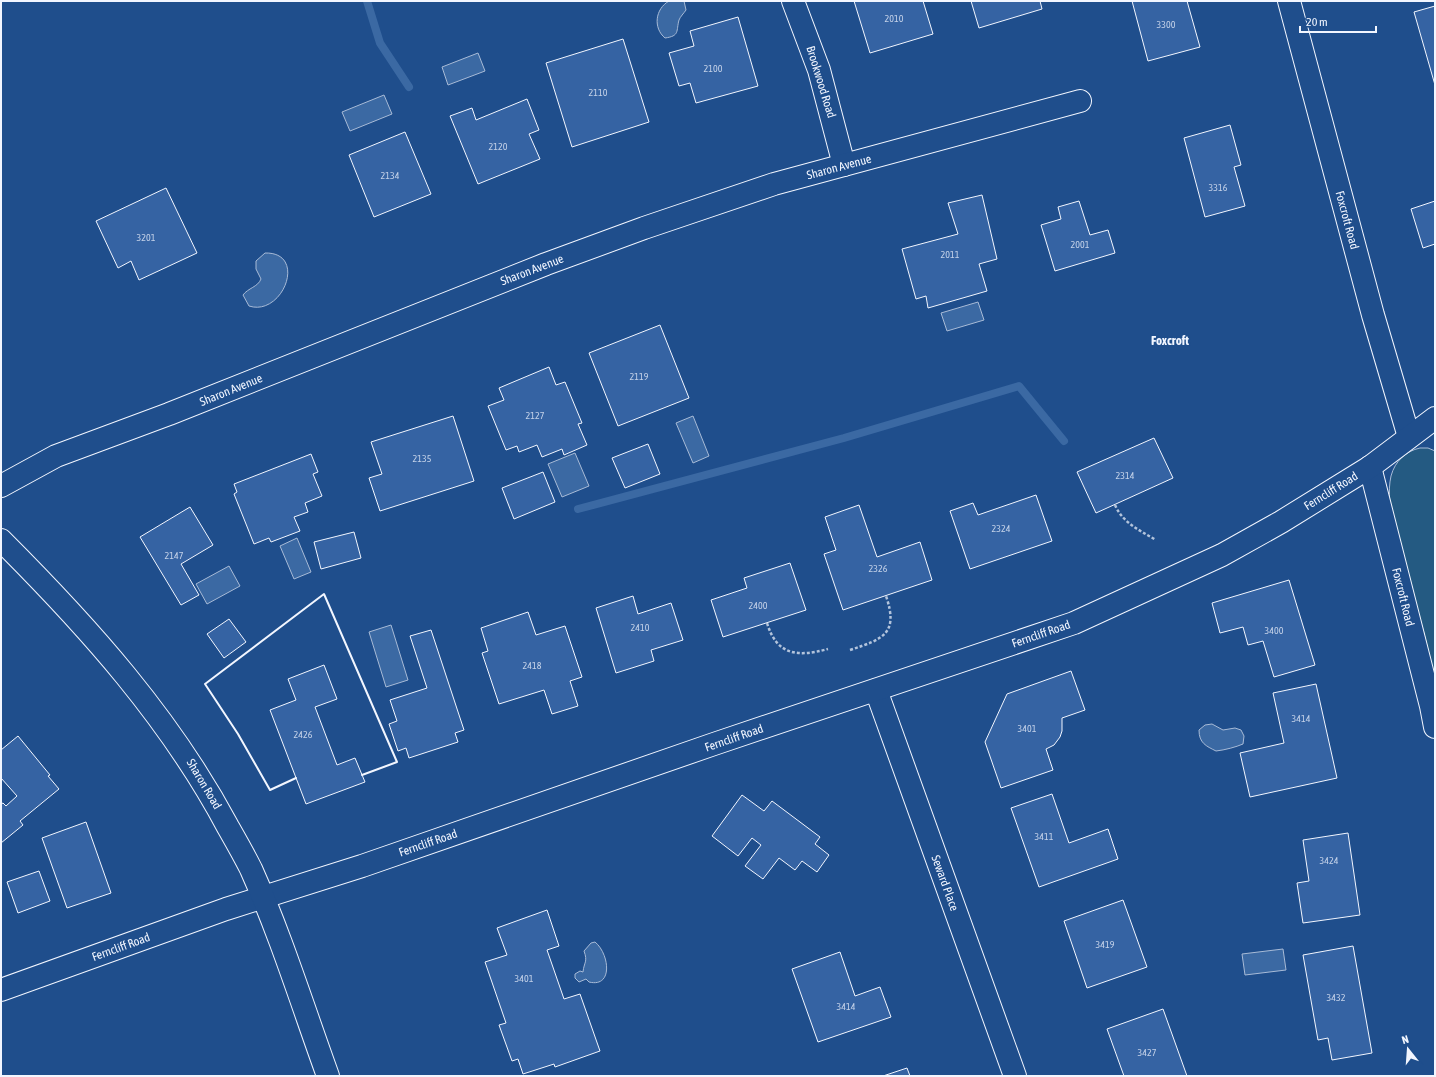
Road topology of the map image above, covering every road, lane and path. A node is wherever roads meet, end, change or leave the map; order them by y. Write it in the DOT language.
graph roads {
  1 [pos="793,1"];
  2 [pos="1289,1"];
  3 [pos="1080,101"];
  4 [pos="844,165"];
  5 [pos="1435,418"];
  6 [pos="1409,437"];
  7 [pos="1370,467"];
  8 [pos="1,486"];
  9 [pos="1115,505"];
  10 [pos="1,540"];
  11 [pos="1156,540"];
  12 [pos="886,596"];
  13 [pos="767,623"];
  14 [pos="828,649"];
  15 [pos="850,650"];
  16 [pos="876,690"];
  17 [pos="1435,727"];
  18 [pos="263,897"];
  19 [pos="1,990"];
  20 [pos="328,1076"];
  21 [pos="1014,1076"];
  1 -- 4 [label="street, Brookwood Road"];
  2 -- 6 [label="street, Foxcroft Road"];
  3 -- 4 [label="street, Sharon Avenue"];
  4 -- 8 [label="street, Sharon Avenue"];
  5 -- 6 [label="street, Ferncliff Road"];
  6 -- 7 [label="street, Ferncliff Road"];
  7 -- 16 [label="street, Ferncliff Road"];
  7 -- 17 [label="street, Foxcroft Road"];
  9 -- 11 [label="path"];
  10 -- 18 [label="street, Sharon Road"];
  12 -- 15 [label="path"];
  13 -- 14 [label="path"];
  16 -- 18 [label="street, Ferncliff Road"];
  16 -- 21 [label="street, Seward Place"];
  18 -- 19 [label="street, Ferncliff Road"];
  18 -- 20 [label="street, Sharon Road"];
}
